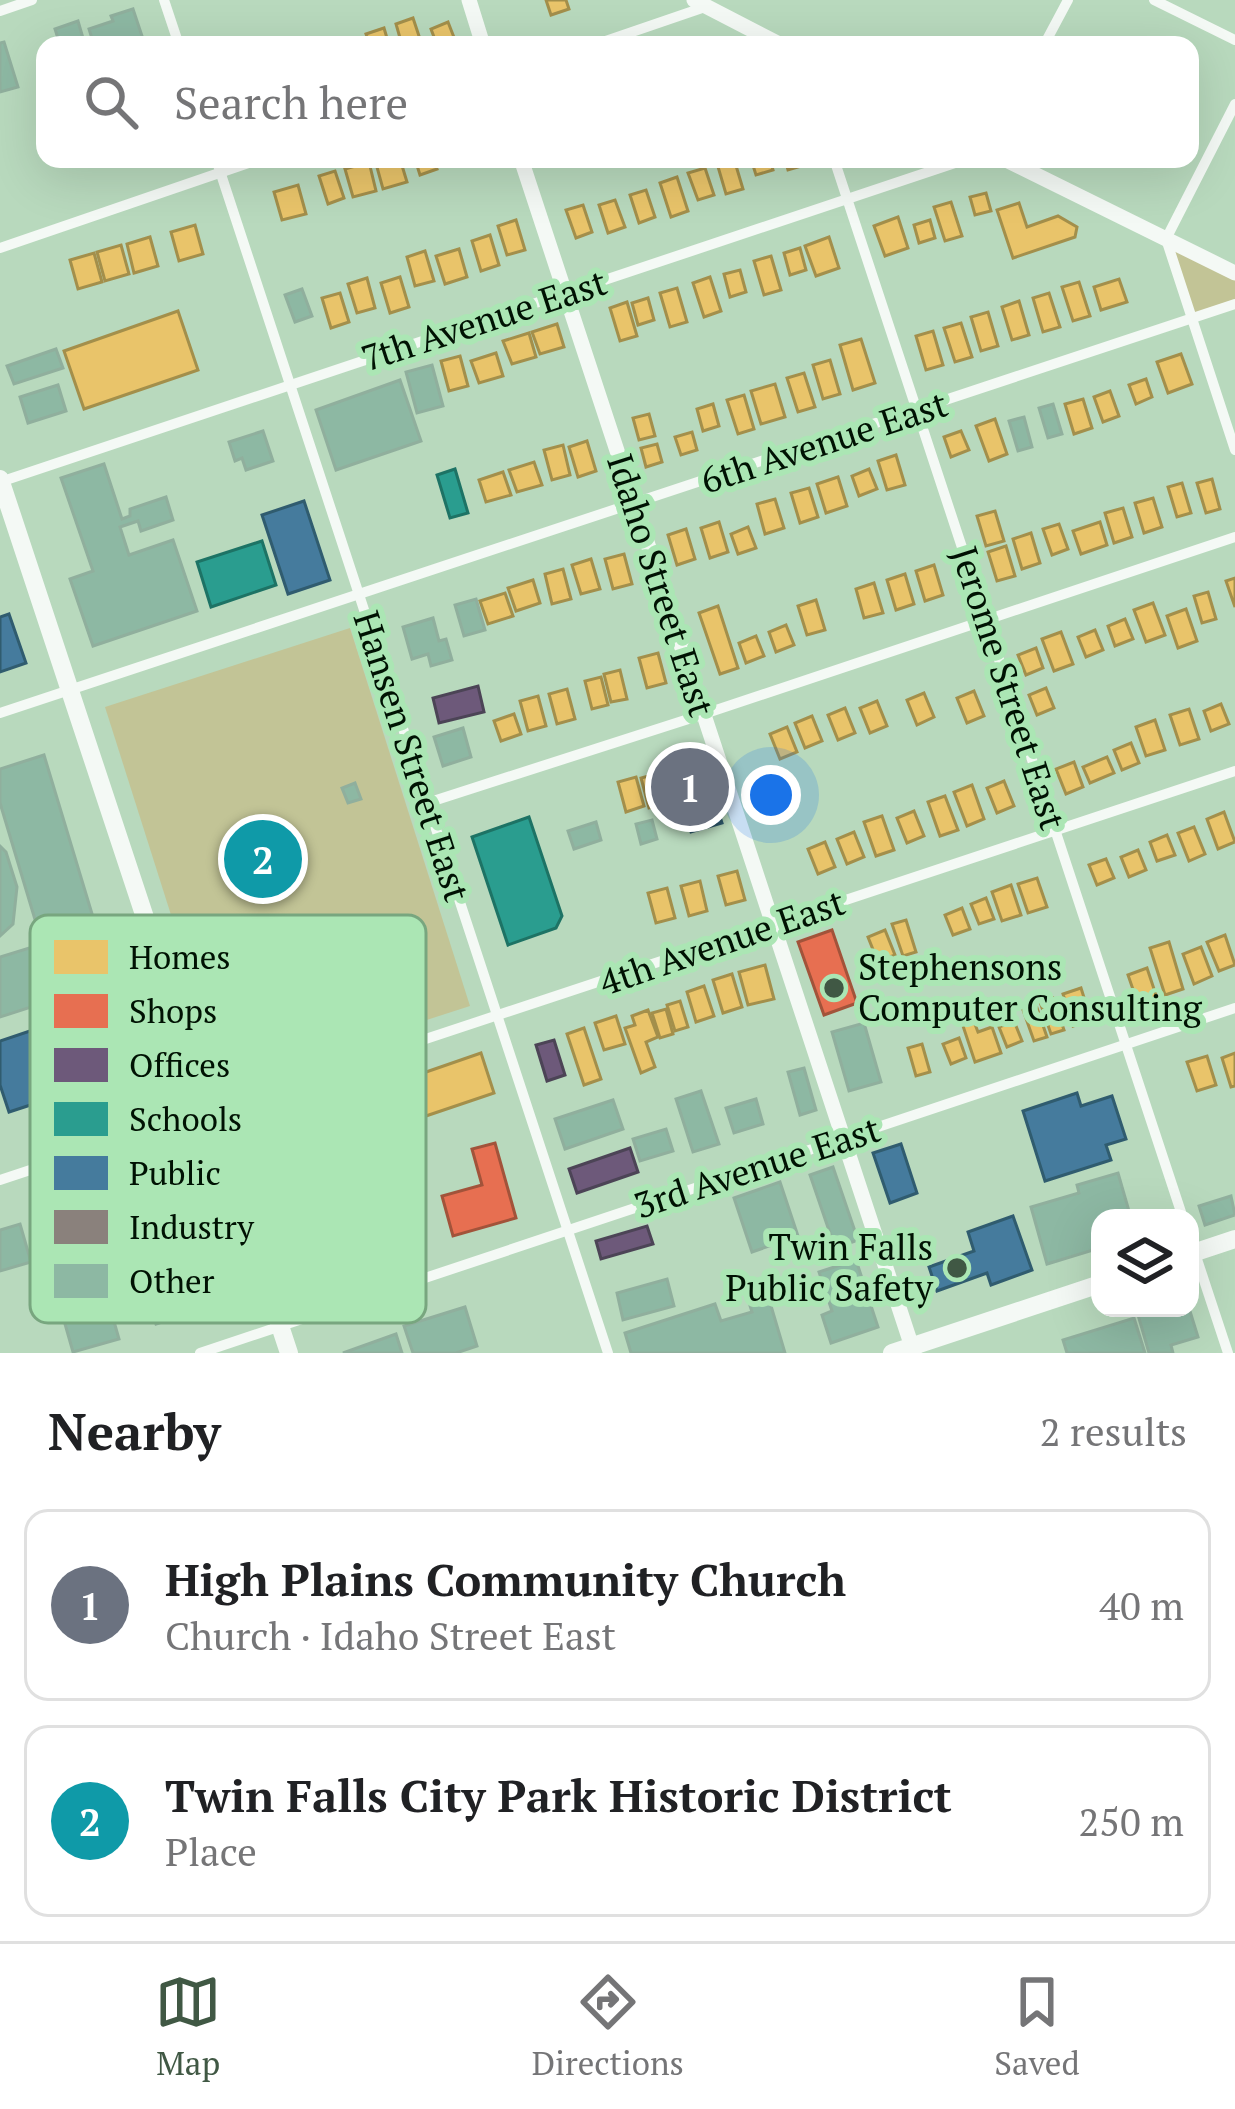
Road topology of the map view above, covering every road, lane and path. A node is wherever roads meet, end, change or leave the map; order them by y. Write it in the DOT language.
graph roads {
  1 [pos="32,0"];
  2 [pos="164,0"];
  3 [pos="469,0"];
  4 [pos="1068,0"];
  5 [pos="1154,0"];
  6 [pos="704,2"];
  7 [pos="0,11"];
  8 [pos="175,36"];
  9 [pos="480,36"];
  10 [pos="617,36"];
  11 [pos="766,36"];
  12 [pos="1050,36"];
  13 [pos="1235,40"];
  14 [pos="1235,104"];
  15 [pos="219,168"];
  16 [pos="234,168"];
  17 [pos="524,168"];
  18 [pos="837,168"];
  19 [pos="940,168"];
  20 [pos="1022,168"];
  21 [pos="220,173"];
  22 [pos="847,199"];
  23 [pos="1166,239"];
  24 [pos="0,248"];
  25 [pos="1235,273"];
  26 [pos="565,292"];
  27 [pos="1235,304"];
  28 [pos="1192,319"];
  29 [pos="290,384"];
  30 [pos="916,410"];
  31 [pos="1235,450"];
  32 [pos="0,481"];
  33 [pos="634,505"];
  34 [pos="1235,537"];
  35 [pos="358,594"];
  36 [pos="986,620"];
  37 [pos="69,689"];
  38 [pos="0,713"];
  39 [pos="704,714"];
  40 [pos="1235,771"];
  41 [pos="427,803"];
  42 [pos="1056,831"];
  43 [pos="144,915"];
  44 [pos="773,924"];
  45 [pos="1235,1008"];
  46 [pos="497,1016"];
  47 [pos="426,1039"];
  48 [pos="1125,1045"];
  49 [pos="843,1138"];
  50 [pos="30,1170"];
  51 [pos="0,1180"];
  52 [pos="1180,1209"];
  53 [pos="567,1231"];
  54 [pos="1235,1239"];
  55 [pos="1199,1247"];
  56 [pos="1199,1268"];
  57 [pos="426,1278"];
  58 [pos="1091,1287"];
  59 [pos="279,1323"];
  60 [pos="292,1323"];
  61 [pos="280,1327"];
  62 [pos="906,1351"];
  63 [pos="200,1353"];
  64 [pos="289,1353"];
  65 [pos="608,1353"];
  66 [pos="1228,1353"];
  1 -- 7 [label="street"];
  2 -- 8 [label="street"];
  3 -- 9 [label="street"];
  4 -- 12 [label="street"];
  5 -- 13 [label="street"];
  6 -- 10 [label="street"];
  6 -- 11 [label="street"];
  14 -- 23 [label="street"];
  15 -- 21 [label="street, Hansen Street East"];
  16 -- 21 [label="street"];
  17 -- 26 [label="street, Idaho Street East"];
  18 -- 22 [label="street, Jerome Street East"];
  19 -- 22 [label="street, 7th Avenue East"];
  20 -- 23 [label="street"];
  21 -- 24 [label="street"];
  21 -- 29 [label="street, Hansen Street East"];
  22 -- 26 [label="street, 7th Avenue East"];
  22 -- 30 [label="street, Jerome Street East"];
  23 -- 25 [label="street"];
  23 -- 28 [label="street"];
  26 -- 29 [label="street, 7th Avenue East"];
  26 -- 33 [label="street, Idaho Street East"];
  27 -- 28 [label="street, 6th Avenue East"];
  28 -- 30 [label="street, 6th Avenue East"];
  28 -- 31 [label="street"];
  29 -- 32 [label="street, 7th Avenue East"];
  29 -- 35 [label="street, Hansen Street East"];
  30 -- 33 [label="street, 6th Avenue East"];
  30 -- 36 [label="street, Jerome Street East"];
  32 -- 37 [label="main road"];
  33 -- 35 [label="street, 6th Avenue East"];
  33 -- 39 [label="street, Idaho Street East"];
  34 -- 36 [label="street"];
  35 -- 37 [label="street, 6th Avenue East"];
  35 -- 41 [label="street, Hansen Street East"];
  36 -- 39 [label="street"];
  36 -- 42 [label="street, Jerome Street East"];
  37 -- 38 [label="street, 6th Avenue East"];
  37 -- 43 [label="main road"];
  39 -- 41 [label="street"];
  39 -- 44 [label="street, Idaho Street East"];
  40 -- 42 [label="street, 4th Avenue East"];
  41 -- 46 [label="street, Hansen Street East"];
  42 -- 44 [label="street, 4th Avenue East"];
  42 -- 48 [label="street, Jerome Street East"];
  44 -- 46 [label="street, 4th Avenue East"];
  44 -- 49 [label="street, Idaho Street East"];
  45 -- 48 [label="street, 3rd Avenue East"];
  46 -- 47 [label="street, 4th Avenue East"];
  46 -- 53 [label="street, Hansen Street East"];
  48 -- 49 [label="street, 3rd Avenue East"];
  48 -- 52 [label="street, Jerome Street East"];
  49 -- 53 [label="street, 3rd Avenue East"];
  49 -- 62 [label="street, Idaho Street East"];
  50 -- 51 [label="street, 4th Avenue East"];
  53 -- 57 [label="street, 3rd Avenue East"];
  53 -- 65 [label="street, Hansen Street East"];
  54 -- 55 [label="main road"];
  56 -- 66 [label="street"];
  58 -- 62 [label="main road"];
  59 -- 61 [label="main road"];
  60 -- 61 [label="street, 3rd Avenue East"];
  61 -- 63 [label="street, 3rd Avenue East"];
  61 -- 64 [label="main road"];
}
